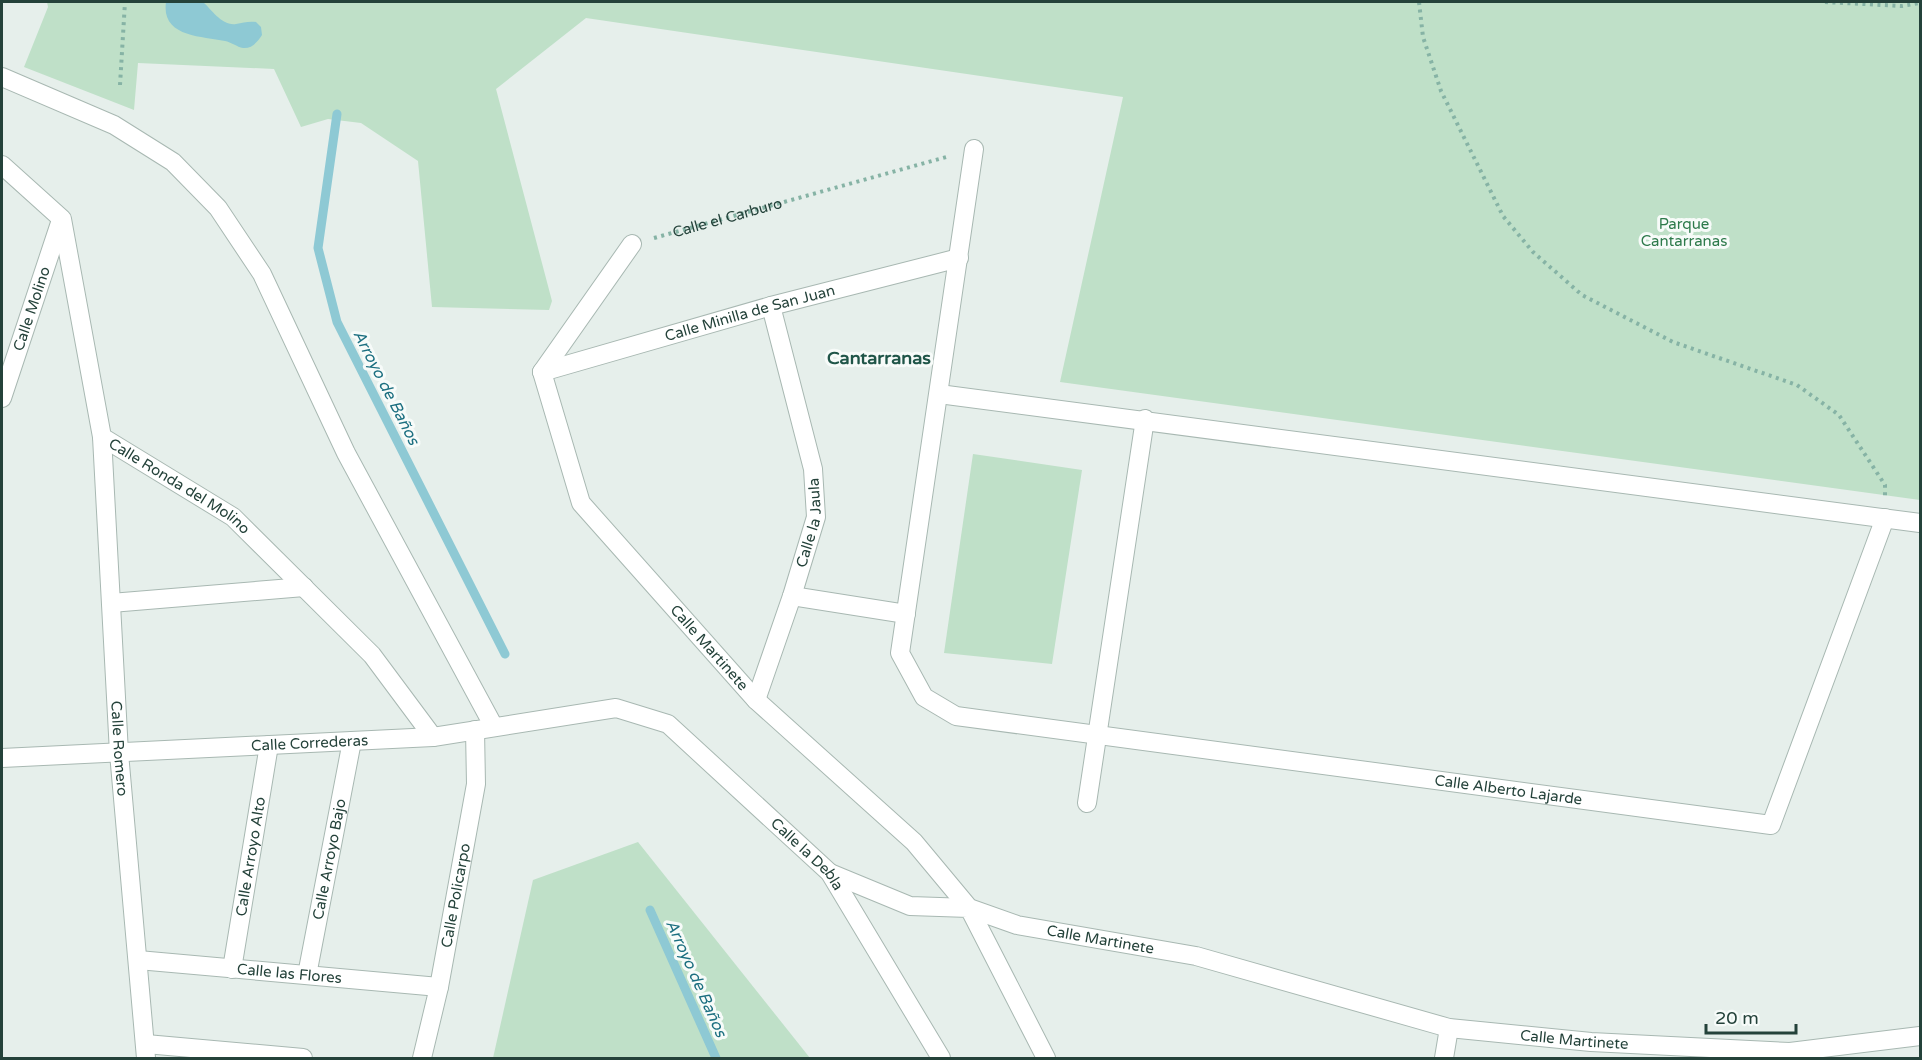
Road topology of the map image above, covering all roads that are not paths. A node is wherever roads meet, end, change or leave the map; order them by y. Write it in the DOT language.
graph roads {
  1 [pos="2,76"];
  2 [pos="974,149"];
  3 [pos="2,165"];
  4 [pos="62,219"];
  5 [pos="632,244"];
  6 [pos="959,258"];
  7 [pos="771,306"];
  8 [pos="542,372"];
  9 [pos="939,394"];
  10 [pos="2,398"];
  11 [pos="1145,419"];
  12 [pos="102,437"];
  13 [pos="1885,518"];
  14 [pos="1920,523"];
  15 [pos="304,587"];
  16 [pos="792,596"];
  17 [pos="111,603"];
  18 [pos="906,614"];
  19 [pos="756,700"];
  20 [pos="616,708"];
  21 [pos="494,727"];
  22 [pos="475,730"];
  23 [pos="1098,734"];
  24 [pos="433,737"];
  25 [pos="352,741"];
  26 [pos="269,745"];
  27 [pos="119,753"];
  28 [pos="2,758"];
  29 [pos="1087,803"];
  30 [pos="830,873"];
  31 [pos="969,908"];
  32 [pos="138,960"];
  33 [pos="232,969"];
  34 [pos="307,975"];
  35 [pos="439,987"];
  36 [pos="1449,1028"];
  37 [pos="1920,1036"];
  38 [pos="146,1051"];
  39 [pos="303,1059"];
  40 [pos="422,1059"];
  41 [pos="940,1059"];
  42 [pos="1046,1059"];
  43 [pos="1444,1059"];
  1 -- 21 [label="street"];
  2 -- 6 [label="street"];
  3 -- 4 [label="street"];
  4 -- 10 [label="street, Calle Molino"];
  4 -- 12 [label="street, Calle Ronda del Molino"];
  5 -- 8 [label="street"];
  6 -- 7 [label="street, Calle Minilla de San Juan"];
  6 -- 9 [label="street"];
  7 -- 8 [label="street, Calle Minilla de San Juan"];
  7 -- 16 [label="street, Calle la Jaula"];
  8 -- 19 [label="street, Calle Martinete"];
  9 -- 11 [label="street"];
  9 -- 18 [label="street"];
  11 -- 13 [label="street"];
  11 -- 23 [label="street"];
  12 -- 15 [label="street, Calle Ronda del Molino"];
  12 -- 17 [label="street, Calle Romero"];
  13 -- 14 [label="street"];
  13 -- 23 [label="street, Calle Alberto Lajarde"];
  15 -- 17 [label="street"];
  15 -- 24 [label="street, Calle Ronda del Molino"];
  16 -- 18 [label="street"];
  16 -- 19 [label="street, Calle la Jaula"];
  17 -- 27 [label="street, Calle Romero"];
  18 -- 23 [label="street, Calle Alberto Lajarde"];
  19 -- 31 [label="street, Calle Martinete"];
  20 -- 21 [label="street, Calle Correderas"];
  20 -- 30 [label="street, Calle la Debla"];
  21 -- 22 [label="street, Calle Correderas"];
  22 -- 24 [label="street, Calle Correderas"];
  22 -- 35 [label="street, Calle Policarpo"];
  23 -- 29 [label="street"];
  24 -- 25 [label="street, Calle Correderas"];
  25 -- 26 [label="street, Calle Correderas"];
  25 -- 34 [label="street, Calle Arroyo Bajo"];
  26 -- 27 [label="street, Calle Correderas"];
  26 -- 33 [label="street, Calle Arroyo Alto"];
  27 -- 28 [label="street, Calle Correderas"];
  27 -- 32 [label="street, Calle Romero"];
  30 -- 31 [label="street"];
  30 -- 41 [label="street, Calle la Debla"];
  31 -- 36 [label="street, Calle Martinete"];
  31 -- 42 [label="street"];
  32 -- 33 [label="street, Calle las Flores"];
  32 -- 38 [label="street, Calle Romero"];
  33 -- 34 [label="street, Calle las Flores"];
  34 -- 35 [label="street, Calle las Flores"];
  35 -- 40 [label="street, Calle Policarpo"];
  36 -- 37 [label="street, Calle Martinete"];
  36 -- 43 [label="street"];
  38 -- 39 [label="street"];
}
